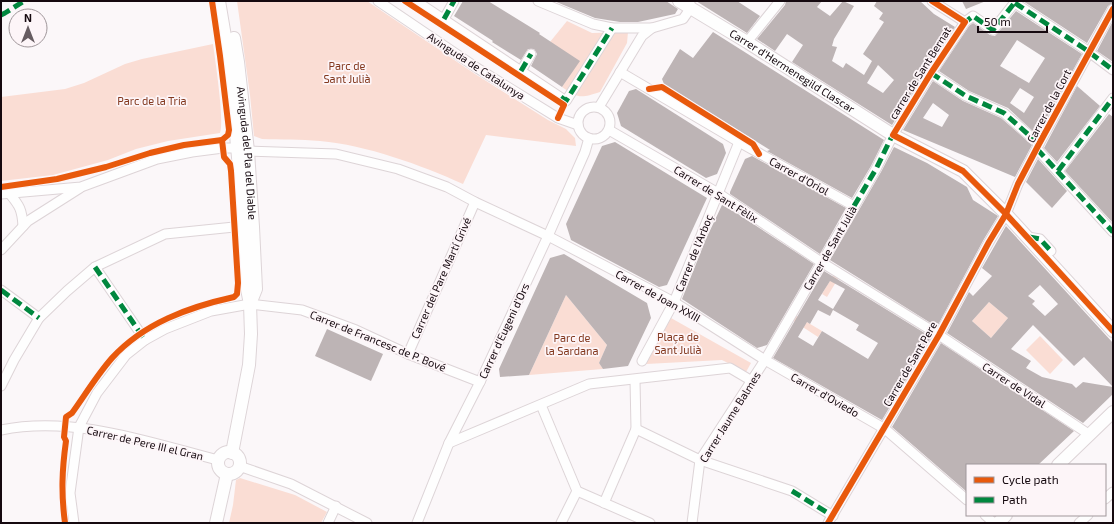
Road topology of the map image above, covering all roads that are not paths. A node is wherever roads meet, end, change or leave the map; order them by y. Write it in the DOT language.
graph roads {
  1 [pos="219,1"];
  2 [pos="227,1"];
  3 [pos="378,1"];
  4 [pos="416,1"];
  5 [pos="454,1"];
  6 [pos="538,1"];
  7 [pos="679,1"];
  8 [pos="780,1"];
  9 [pos="932,1"];
  10 [pos="1016,2"];
  11 [pos="690,5"];
  12 [pos="1113,9"];
  13 [pos="444,19"];
  14 [pos="965,22"];
  15 [pos="612,28"];
  16 [pos="652,28"];
  17 [pos="747,42"];
  18 [pos="1090,52"];
  19 [pos="531,54"];
  20 [pos="1113,70"];
  21 [pos="521,71"];
  22 [pos="620,72"];
  23 [pos="931,73"];
  24 [pos="1113,98"];
  25 [pos="599,107"];
  26 [pos="578,125"];
  27 [pos="609,130"];
  28 [pos="893,135"];
  29 [pos="589,138"];
  30 [pos="739,142"];
  31 [pos="1038,146"];
  32 [pos="242,149"];
  33 [pos="1058,171"];
  34 [pos="82,187"];
  35 [pos="5,193"];
  36 [pos="718,193"];
  37 [pos="475,202"];
  38 [pos="854,206"];
  39 [pos="1006,214"];
  40 [pos="23,226"];
  41 [pos="244,226"];
  42 [pos="1113,232"];
  43 [pos="548,236"];
  44 [pos="1028,237"];
  45 [pos="1,250"];
  46 [pos="1051,252"];
  47 [pos="821,262"];
  48 [pos="95,267"];
  49 [pos="1,290"];
  50 [pos="674,302"];
  51 [pos="250,304"];
  52 [pos="40,318"];
  53 [pos="1113,331"];
  54 [pos="939,336"];
  55 [pos="145,340"];
  56 [pos="408,354"];
  57 [pos="765,360"];
  58 [pos="642,361"];
  59 [pos="635,380"];
  60 [pos="752,381"];
  61 [pos="480,382"];
  62 [pos="1,386"];
  63 [pos="542,405"];
  64 [pos="1113,412"];
  65 [pos="79,428"];
  66 [pos="885,429"];
  67 [pos="1,430"];
  68 [pos="636,430"];
  69 [pos="1090,435"];
  70 [pos="449,443"];
  71 [pos="232,453"];
  72 [pos="218,460"];
  73 [pos="700,460"];
  74 [pos="1059,464"];
  75 [pos="239,466"];
  76 [pos="227,474"];
  77 [pos="577,491"];
  78 [pos="966,499"];
  79 [pos="604,503"];
  80 [pos="336,506"];
  81 [pos="986,516"];
  82 [pos="1087,516"];
  83 [pos="831,519"];
  84 [pos="74,523"];
  85 [pos="216,523"];
  86 [pos="328,523"];
  87 [pos="367,523"];
  88 [pos="417,523"];
  89 [pos="561,523"];
  90 [pos="650,523"];
  91 [pos="692,523"];
  92 [pos="994,523"];
  93 [pos="1079,523"];
  1 -- 32 [label="street, Avinguda del Pla del Diable"];
  2 -- 32 [label="street, Avinguda del Pla del Diable"];
  3 -- 26 [label="street, Avinguda de Catalunya"];
  4 -- 13 [label="street"];
  5 -- 13 [label="street"];
  6 -- 15 [label="street"];
  7 -- 11 [label="street, Carrer d'Hermenegild Clascar"];
  8 -- 17 [label="street"];
  9 -- 14 [label="street"];
  10 -- 14 [label="street"];
  10 -- 18 [label="street"];
  11 -- 16 [label="street"];
  11 -- 17 [label="street, Carrer d'Hermenegild Clascar"];
  12 -- 18 [label="street, Carrer de la Cort"];
  13 -- 21 [label="street"];
  14 -- 23 [label="street, carrer de Sant Bernat"];
  15 -- 16 [label="street"];
  15 -- 21 [label="street"];
  16 -- 22 [label="street"];
  17 -- 28 [label="street, Carrer d'Hermenegild Clascar"];
  18 -- 20 [label="street"];
  18 -- 31 [label="street, Carrer de la Cort"];
  19 -- 21 [label="street"];
  22 -- 25 [label="street"];
  22 -- 30 [label="street, Carrer d'Oriol"];
  23 -- 28 [label="street, carrer de Sant Bernat"];
  23 -- 31 [label="street"];
  24 -- 33 [label="street"];
  25 -- 26 [label="street"];
  25 -- 27 [label="street"];
  26 -- 29 [label="street"];
  27 -- 29 [label="street"];
  27 -- 36 [label="street, Carrer de Sant Fèlix"];
  28 -- 38 [label="street, Carrer de Sant Julià"];
  28 -- 39 [label="street, Carrer d'Hermenegild Clascar"];
  29 -- 43 [label="street, Carrer d'Eugeni d'Ors"];
  30 -- 36 [label="street, Carrer de l'Arboç"];
  30 -- 38 [label="street, Carrer d'Oriol"];
  31 -- 33 [label="street"];
  31 -- 39 [label="street, Carrer de la Cort"];
  32 -- 34 [label="street, Carrer de Joan XXIII"];
  32 -- 37 [label="street, Carrer de Joan XXIII"];
  32 -- 41 [label="street, Avinguda del Pla del Diable"];
  32 -- 51 [label="street, Avinguda del Pla del Diable"];
  33 -- 42 [label="street"];
  34 -- 35 [label="street"];
  34 -- 40 [label="street"];
  35 -- 40 [label="street"];
  36 -- 47 [label="street, Carrer de Sant Fèlix"];
  36 -- 50 [label="street, Carrer de l'Arboç"];
  37 -- 43 [label="street, Carrer de Joan XXIII"];
  37 -- 56 [label="street, Carrer del Pare Martí Grivé"];
  38 -- 47 [label="street, Carrer de Sant Julià"];
  39 -- 44 [label="street, Carrer d'Hermenegild Clascar"];
  39 -- 54 [label="street, Carrer de Sant Pere"];
  40 -- 45 [label="street"];
  41 -- 48 [label="street"];
  41 -- 51 [label="street, Avinguda del Pla del Diable"];
  43 -- 50 [label="street, Carrer de Joan XXIII"];
  43 -- 61 [label="street, Carrer d'Eugeni d'Ors"];
  44 -- 46 [label="street"];
  44 -- 53 [label="street, Carrer d'Hermenegild Clascar"];
  47 -- 54 [label="street, Carrer de Sant Fèlix"];
  47 -- 57 [label="street, Carrer de Sant Julià"];
  48 -- 52 [label="street"];
  48 -- 55 [label="street"];
  49 -- 52 [label="street"];
  50 -- 57 [label="street, Carrer de Joan XXIII"];
  50 -- 58 [label="street, Carrer de l'Arboç"];
  51 -- 55 [label="street, Carrer de Francesc de P. Bové"];
  51 -- 56 [label="street, Carrer de Francesc de P. Bové"];
  51 -- 71 [label="street, Avinguda del Pla del Diable"];
  52 -- 62 [label="street"];
  54 -- 66 [label="street, Carrer de Sant Pere"];
  54 -- 69 [label="street, Carrer de Vidal"];
  55 -- 65 [label="street, Carrer de Francesc de P. Bové"];
  56 -- 61 [label="street, Carrer de Francesc de P. Bové"];
  57 -- 60 [label="street, Carrer Jaume Balmes"];
  57 -- 66 [label="street, Carrer d'Oviedo"];
  59 -- 60 [label="street"];
  59 -- 63 [label="street"];
  59 -- 68 [label="street"];
  60 -- 73 [label="street, Carrer Jaume Balmes"];
  61 -- 70 [label="street, Carrer d'Eugeni d'Ors"];
  63 -- 70 [label="street"];
  63 -- 77 [label="street"];
  64 -- 69 [label="street"];
  65 -- 67 [label="street, Carrer de Pere III el Gran"];
  65 -- 72 [label="street, Carrer de Pere III el Gran"];
  65 -- 84 [label="street, Carrer de Francesc de P. Bové"];
  66 -- 78 [label="street, Carrer d'Oviedo"];
  66 -- 83 [label="street, Carrer de Sant Pere"];
  68 -- 73 [label="street"];
  68 -- 79 [label="street"];
  69 -- 74 [label="street"];
  70 -- 88 [label="street, Carrer d'Eugeni d'Ors"];
  71 -- 72 [label="street"];
  71 -- 75 [label="street"];
  72 -- 76 [label="street"];
  73 -- 83 [label="street"];
  73 -- 91 [label="street, Carrer Jaume Balmes"];
  75 -- 76 [label="street"];
  75 -- 80 [label="street"];
  76 -- 85 [label="street"];
  77 -- 79 [label="street"];
  77 -- 89 [label="street"];
  79 -- 90 [label="street"];
  80 -- 86 [label="street"];
  80 -- 87 [label="street"];
  81 -- 92 [label="street"];
  82 -- 93 [label="street"];
}
